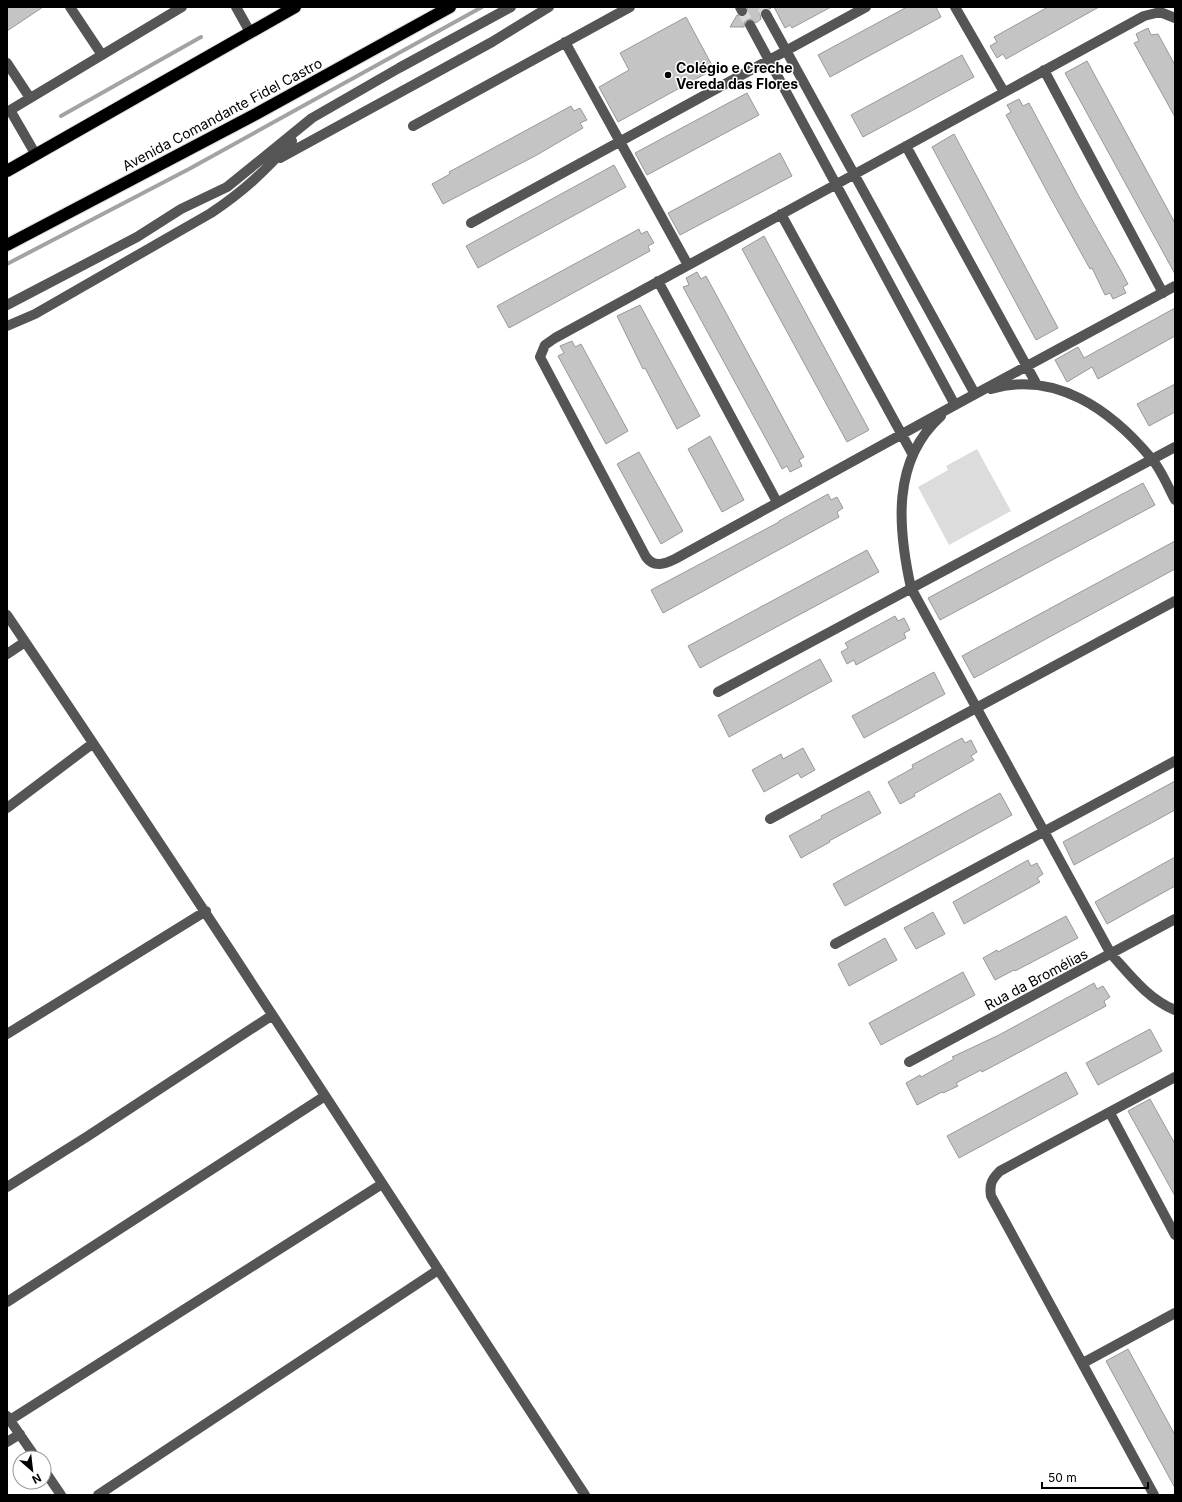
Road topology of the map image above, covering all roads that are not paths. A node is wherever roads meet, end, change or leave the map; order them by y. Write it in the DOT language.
graph roads {
  1 [pos="70,7"];
  2 [pos="182,7"];
  3 [pos="236,7"];
  4 [pos="295,7"];
  5 [pos="450,7"];
  6 [pos="511,7"];
  7 [pos="549,7"];
  8 [pos="630,7"];
  9 [pos="866,7"];
  10 [pos="955,7"];
  11 [pos="766,14"];
  12 [pos="1175,18"];
  13 [pos="750,25"];
  14 [pos="250,32"];
  15 [pos="565,42"];
  16 [pos="785,51"];
  17 [pos="102,55"];
  18 [pos="768,60"];
  19 [pos="7,63"];
  20 [pos="1044,70"];
  21 [pos="1004,92"];
  22 [pos="30,98"];
  23 [pos="9,111"];
  24 [pos="312,118"];
  25 [pos="414,126"];
  26 [pos="620,142"];
  27 [pos="906,146"];
  28 [pos="36,155"];
  29 [pos="274,161"];
  30 [pos="7,171"];
  31 [pos="853,174"];
  32 [pos="836,184"];
  33 [pos="781,214"];
  34 [pos="471,223"];
  35 [pos="7,245"];
  36 [pos="688,265"];
  37 [pos="658,281"];
  38 [pos="1175,286"];
  39 [pos="1163,293"];
  40 [pos="7,305"];
  41 [pos="7,326"];
  42 [pos="1027,366"];
  43 [pos="1037,385"];
  44 [pos="975,394"];
  45 [pos="955,404"];
  46 [pos="901,434"];
  47 [pos="1175,447"];
  48 [pos="912,455"];
  49 [pos="1152,459"];
  50 [pos="1175,500"];
  51 [pos="777,502"];
  52 [pos="911,588"];
  53 [pos="1175,601"];
  54 [pos="7,615"];
  55 [pos="25,642"];
  56 [pos="7,654"];
  57 [pos="718,692"];
  58 [pos="977,708"];
  59 [pos="92,744"];
  60 [pos="1175,761"];
  61 [pos="7,808"];
  62 [pos="770,819"];
  63 [pos="1045,831"];
  64 [pos="206,911"];
  65 [pos="1175,919"];
  66 [pos="835,944"];
  67 [pos="1111,954"];
  68 [pos="1175,1010"];
  69 [pos="271,1016"];
  70 [pos="7,1034"];
  71 [pos="909,1062"];
  72 [pos="1175,1077"];
  73 [pos="325,1096"];
  74 [pos="1110,1113"];
  75 [pos="382,1184"];
  76 [pos="7,1187"];
  77 [pos="1175,1235"];
  78 [pos="438,1270"];
  79 [pos="7,1302"];
  80 [pos="1175,1313"];
  81 [pos="1082,1363"];
  82 [pos="8,1418"];
  83 [pos="20,1434"];
  84 [pos="7,1442"];
  85 [pos="31,1450"];
  86 [pos="52,1482"];
  87 [pos="61,1495"];
  88 [pos="98,1495"];
  89 [pos="585,1495"];
  90 [pos="1154,1495"];
  1 -- 17 [label="street"];
  2 -- 17 [label="street"];
  3 -- 14 [label="street"];
  4 -- 14 [label="highway"];
  5 -- 35 [label="highway, Avenida Comandante Fidel Castro"];
  6 -- 24 [label="street"];
  7 -- 29 [label="street"];
  8 -- 15 [label="street"];
  9 -- 16 [label="street"];
  10 -- 21 [label="street"];
  11 -- 16 [label="street"];
  12 -- 20 [label="street"];
  13 -- 18 [label="street"];
  14 -- 28 [label="highway"];
  15 -- 25 [label="street"];
  15 -- 26 [label="street"];
  16 -- 18 [label="street"];
  16 -- 31 [label="street"];
  17 -- 22 [label="street"];
  18 -- 26 [label="street"];
  18 -- 32 [label="street"];
  19 -- 22 [label="street"];
  20 -- 21 [label="street"];
  20 -- 39 [label="street"];
  21 -- 27 [label="street"];
  22 -- 23 [label="street"];
  23 -- 28 [label="street"];
  24 -- 29 [label="street"];
  24 -- 40 [label="street"];
  26 -- 34 [label="street"];
  26 -- 36 [label="street"];
  27 -- 31 [label="street"];
  27 -- 42 [label="street"];
  28 -- 30 [label="highway"];
  29 -- 41 [label="street"];
  31 -- 32 [label="street"];
  31 -- 44 [label="street"];
  32 -- 33 [label="street"];
  32 -- 45 [label="street"];
  33 -- 36 [label="street"];
  33 -- 46 [label="street"];
  36 -- 37 [label="street"];
  37 -- 51 [label="street"];
  37 -- 51 [label="street"];
  38 -- 39 [label="street"];
  39 -- 42 [label="street"];
  42 -- 43 [label="street"];
  42 -- 44 [label="street"];
  43 -- 44 [label="street"];
  43 -- 49 [label="street"];
  44 -- 45 [label="street"];
  45 -- 46 [label="street"];
  45 -- 48 [label="street"];
  46 -- 48 [label="street"];
  46 -- 51 [label="street"];
  47 -- 49 [label="street"];
  48 -- 52 [label="street"];
  49 -- 50 [label="street"];
  49 -- 52 [label="street"];
  52 -- 57 [label="street"];
  52 -- 58 [label="street"];
  53 -- 58 [label="street"];
  54 -- 55 [label="street"];
  55 -- 56 [label="street"];
  55 -- 59 [label="street"];
  58 -- 62 [label="street"];
  58 -- 63 [label="street"];
  59 -- 61 [label="street"];
  59 -- 64 [label="street"];
  60 -- 63 [label="street"];
  63 -- 66 [label="street"];
  63 -- 67 [label="street"];
  64 -- 69 [label="street"];
  64 -- 70 [label="street"];
  65 -- 67 [label="street, Rua da Bromélias"];
  67 -- 68 [label="street"];
  67 -- 71 [label="street, Rua da Bromélias"];
  69 -- 73 [label="street"];
  69 -- 76 [label="street"];
  72 -- 74 [label="street"];
  73 -- 75 [label="street"];
  73 -- 79 [label="street"];
  74 -- 77 [label="street"];
  74 -- 81 [label="street"];
  75 -- 78 [label="street"];
  75 -- 82 [label="street"];
  78 -- 88 [label="street"];
  78 -- 89 [label="street"];
  80 -- 81 [label="street"];
  81 -- 90 [label="street"];
  82 -- 83 [label="street"];
  83 -- 84 [label="street"];
  83 -- 85 [label="street"];
  86 -- 87 [label="street"];
}
